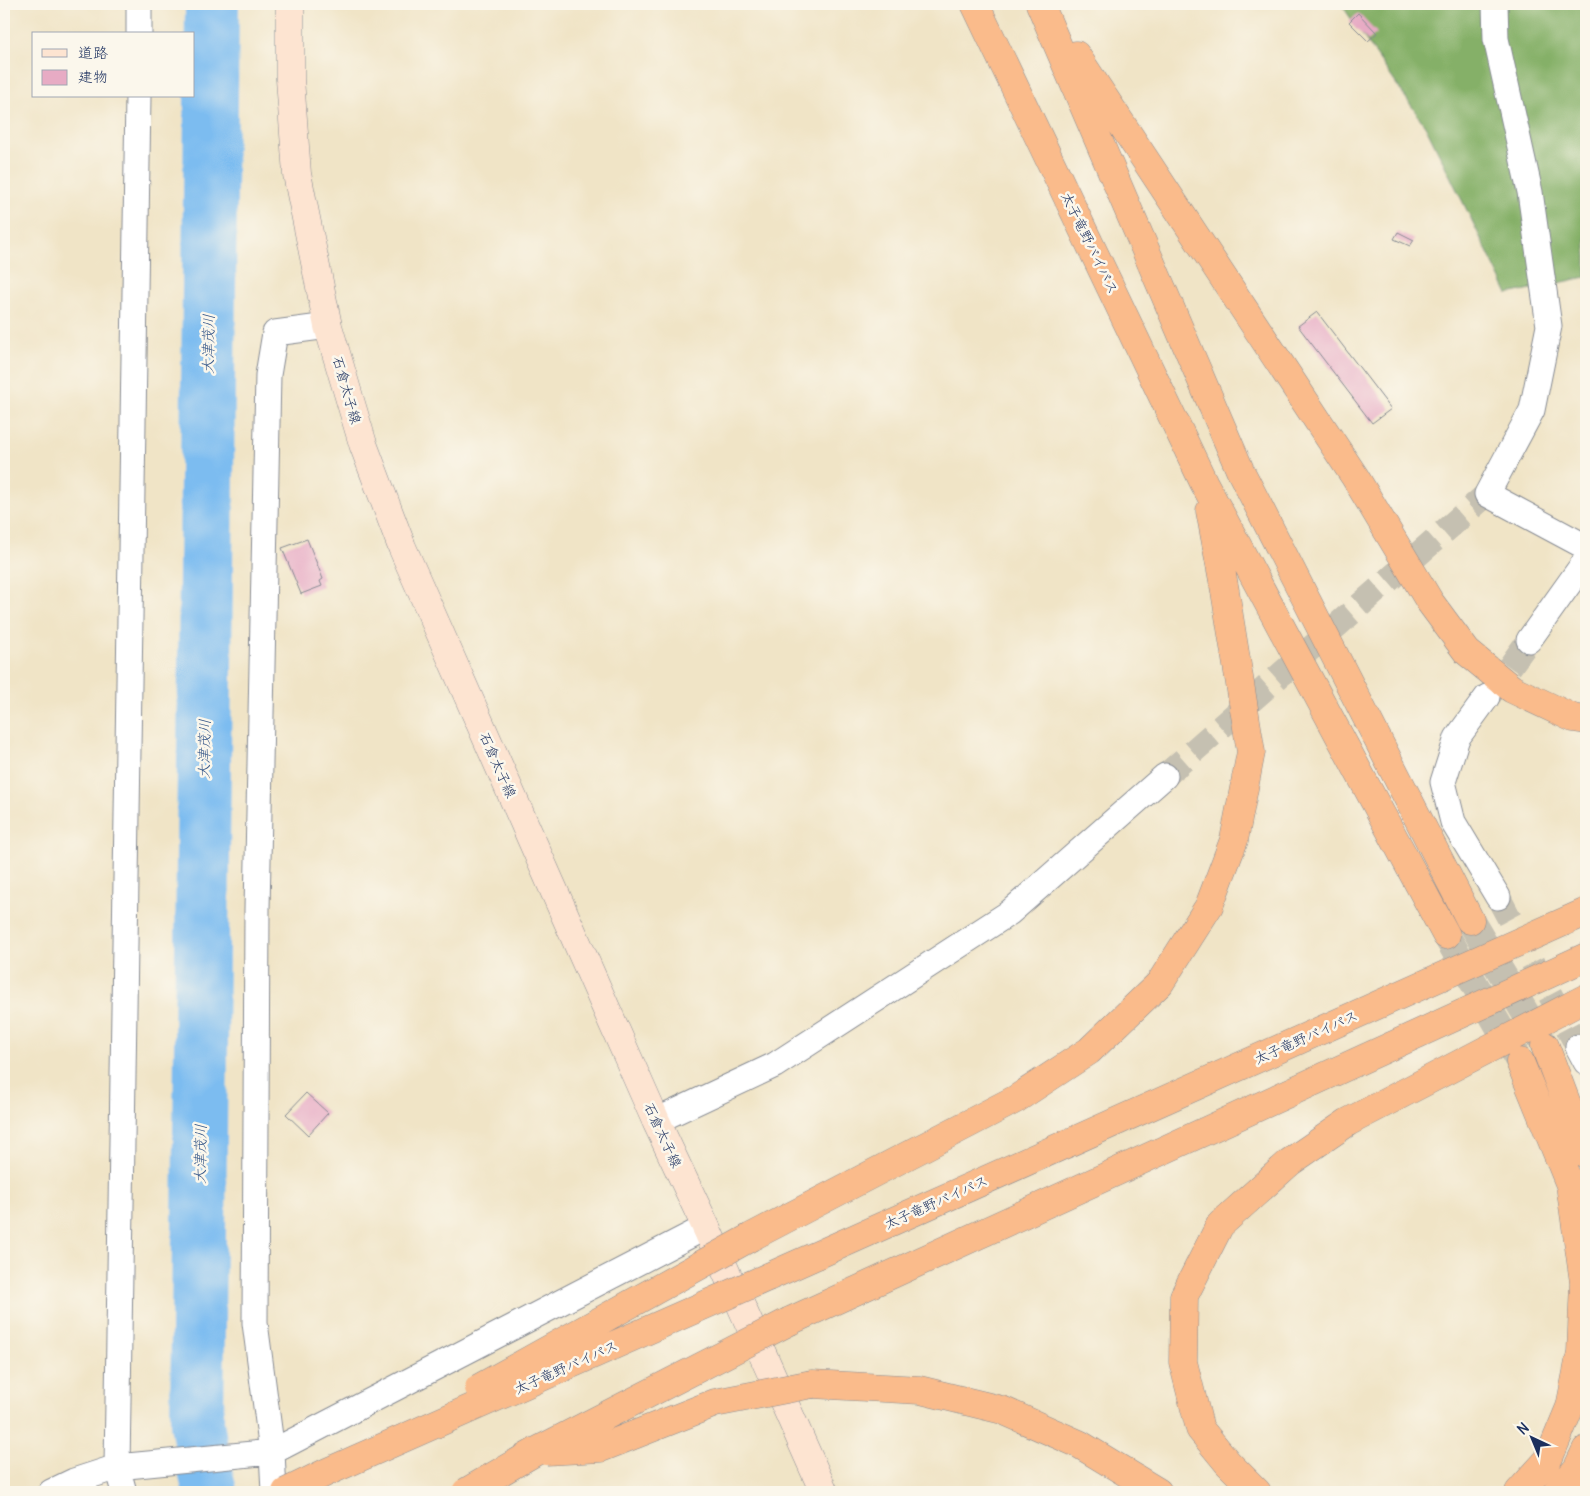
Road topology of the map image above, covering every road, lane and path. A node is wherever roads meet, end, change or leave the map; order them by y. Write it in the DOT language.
graph roads {
  1 [pos="139,4"];
  2 [pos="290,4"];
  3 [pos="1041,4"];
  4 [pos="1495,4"];
  5 [pos="977,8"];
  6 [pos="138,32"];
  7 [pos="138,98"];
  8 [pos="328,326"];
  9 [pos="1204,483"];
  10 [pos="1586,547"];
  11 [pos="1586,560"];
  12 [pos="1530,640"];
  13 [pos="1487,697"];
  14 [pos="1586,720"];
  15 [pos="1164,776"];
  16 [pos="1498,897"];
  17 [pos="1586,912"];
  18 [pos="1470,920"];
  19 [pos="1446,935"];
  20 [pos="1586,957"];
  21 [pos="1586,998"];
  22 [pos="1545,1046"];
  23 [pos="1520,1062"];
  24 [pos="656,1121"];
  25 [pos="1586,1154"];
  26 [pos="706,1227"];
  27 [pos="1586,1450"];
  28 [pos="272,1452"];
  29 [pos="535,1452"];
  30 [pos="117,1466"];
  31 [pos="327,1472"];
  32 [pos="50,1492"];
  33 [pos="124,1492"];
  34 [pos="274,1492"];
  35 [pos="286,1492"];
  36 [pos="466,1492"];
  37 [pos="824,1492"];
  38 [pos="1158,1492"];
  39 [pos="1257,1492"];
  40 [pos="1519,1492"];
  41 [pos="1557,1492"];
  1 -- 6 [label="street"];
  2 -- 8 [label="main road, 石倉太子線"];
  3 -- 14 [label="highway"];
  3 -- 18 [label="highway"];
  4 -- 10 [label="street"];
  5 -- 9 [label="highway, 太子竜野バイパス"];
  7 -- 30 [label="street"];
  8 -- 24 [label="main road, 石倉太子線"];
  8 -- 28 [label="street"];
  9 -- 19 [label="highway"];
  9 -- 31 [label="highway, bridge"];
  11 -- 12 [label="street"];
  13 -- 16 [label="street"];
  15 -- 24 [label="street"];
  17 -- 31 [label="highway, 太子竜野バイパス, bridge"];
  20 -- 29 [label="highway, bridge"];
  21 -- 39 [label="highway"];
  22 -- 25 [label="highway"];
  23 -- 40 [label="highway"];
  24 -- 26 [label="main road, 石倉太子線"];
  26 -- 28 [label="street"];
  26 -- 37 [label="main road, 石倉太子線"];
  27 -- 41 [label="highway"];
  28 -- 30 [label="street"];
  28 -- 34 [label="street"];
  29 -- 36 [label="highway, bridge"];
  29 -- 38 [label="highway, bridge"];
  30 -- 32 [label="street"];
  30 -- 33 [label="street"];
  31 -- 35 [label="highway, 太子竜野バイパス, bridge"];
}
